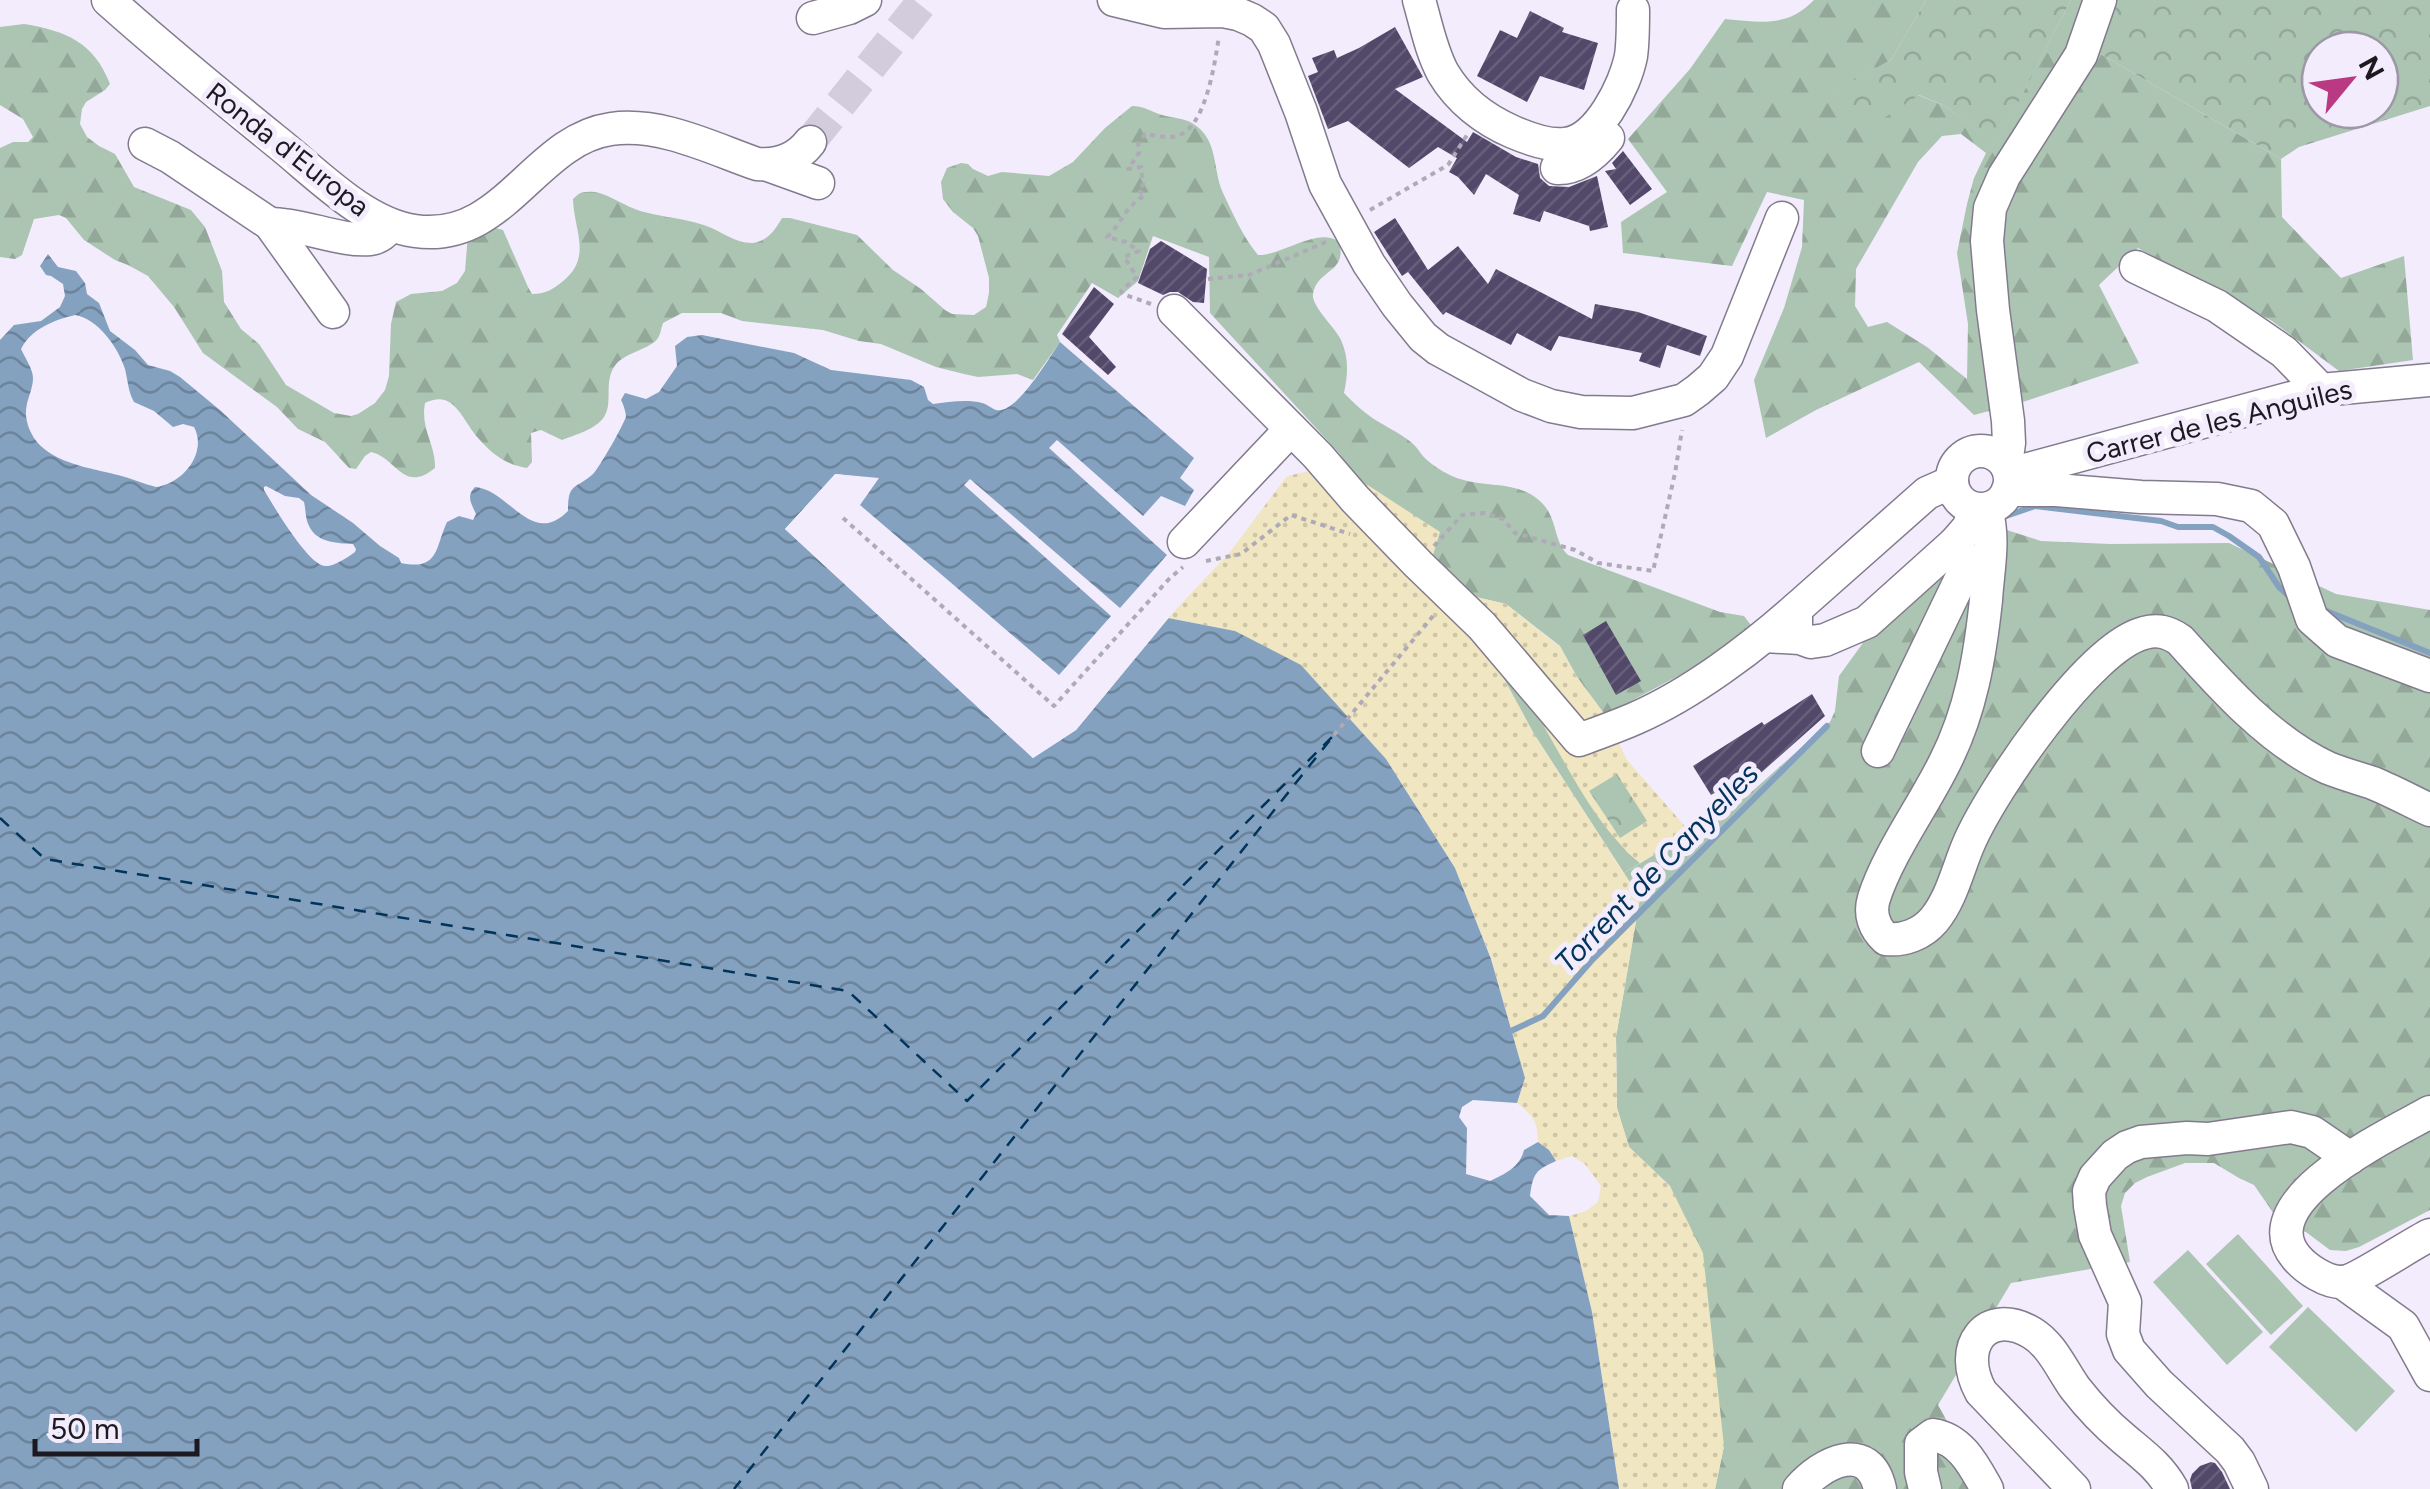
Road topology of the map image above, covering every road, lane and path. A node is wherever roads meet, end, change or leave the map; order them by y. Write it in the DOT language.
graph roads {
  1 [pos="108,0"];
  2 [pos="865,0"];
  3 [pos="1114,0"];
  4 [pos="1419,0"];
  5 [pos="2100,0"];
  6 [pos="1634,10"];
  7 [pos="1223,11"];
  8 [pos="813,18"];
  9 [pos="1622,79"];
  10 [pos="810,142"];
  11 [pos="145,144"];
  12 [pos="768,165"];
  13 [pos="1557,168"];
  14 [pos="818,183"];
  15 [pos="1782,218"];
  16 [pos="270,224"];
  17 [pos="391,226"];
  18 [pos="2136,267"];
  19 [pos="1123,294"];
  20 [pos="1174,311"];
  21 [pos="334,312"];
  22 [pos="2000,363"];
  23 [pos="2430,380"];
  24 [pos="2321,390"];
  25 [pos="1684,400"];
  26 [pos="1291,429"];
  27 [pos="1973,452"];
  28 [pos="1952,482"];
  29 [pos="1997,489"];
  30 [pos="843,518"];
  31 [pos="1365,540"];
  32 [pos="1955,543"];
  33 [pos="1192,556"];
  34 [pos="1418,564"];
  35 [pos="1450,595"];
  36 [pos="1798,623"];
  37 [pos="2430,676"];
  38 [pos="1334,735"];
  39 [pos="1878,751"];
  40 [pos="2430,810"];
  41 [pos="2430,1112"];
  42 [pos="2350,1158"];
  43 [pos="2428,1233"];
  44 [pos="2342,1282"];
  45 [pos="2430,1375"];
  46 [pos="1799,1489"];
  47 [pos="1880,1489"];
  48 [pos="1925,1489"];
  49 [pos="1987,1489"];
  50 [pos="2074,1489"];
  51 [pos="2172,1489"];
  52 [pos="2252,1489"];
  1 -- 17 [label="street, Ronda d'Europa"];
  2 -- 8 [label="street"];
  3 -- 7 [label="street"];
  4 -- 9 [label="street"];
  5 -- 22 [label="street"];
  6 -- 9 [label="street"];
  7 -- 19 [label="path"];
  7 -- 25 [label="street"];
  9 -- 13 [label="street"];
  10 -- 12 [label="street"];
  11 -- 16 [label="street"];
  12 -- 14 [label="street, Ronda d'Europa"];
  12 -- 17 [label="street, Ronda d'Europa"];
  15 -- 25 [label="street"];
  16 -- 17 [label="street"];
  16 -- 21 [label="street"];
  18 -- 24 [label="street"];
  20 -- 26 [label="street"];
  22 -- 27 [label="street"];
  22 -- 29 [label="street"];
  23 -- 24 [label="street, Carrer de les Anguiles"];
  24 -- 29 [label="street, Carrer de les Anguiles"];
  25 -- 34 [label="path"];
  26 -- 33 [label="street"];
  26 -- 34 [label="street"];
  27 -- 28 [label="street"];
  27 -- 29 [label="street"];
  28 -- 29 [label="street"];
  28 -- 36 [label="street"];
  29 -- 32 [label="street"];
  29 -- 37 [label="street"];
  29 -- 40 [label="street"];
  30 -- 33 [label="path"];
  31 -- 33 [label="path"];
  32 -- 36 [label="street"];
  32 -- 39 [label="street"];
  34 -- 35 [label="street"];
  35 -- 36 [label="street"];
  35 -- 38 [label="path"];
  41 -- 42 [label="street"];
  42 -- 44 [label="street"];
  42 -- 52 [label="street"];
  43 -- 44 [label="street"];
  44 -- 45 [label="street"];
  46 -- 47 [label="street"];
  48 -- 49 [label="street"];
  50 -- 51 [label="street"];
}
